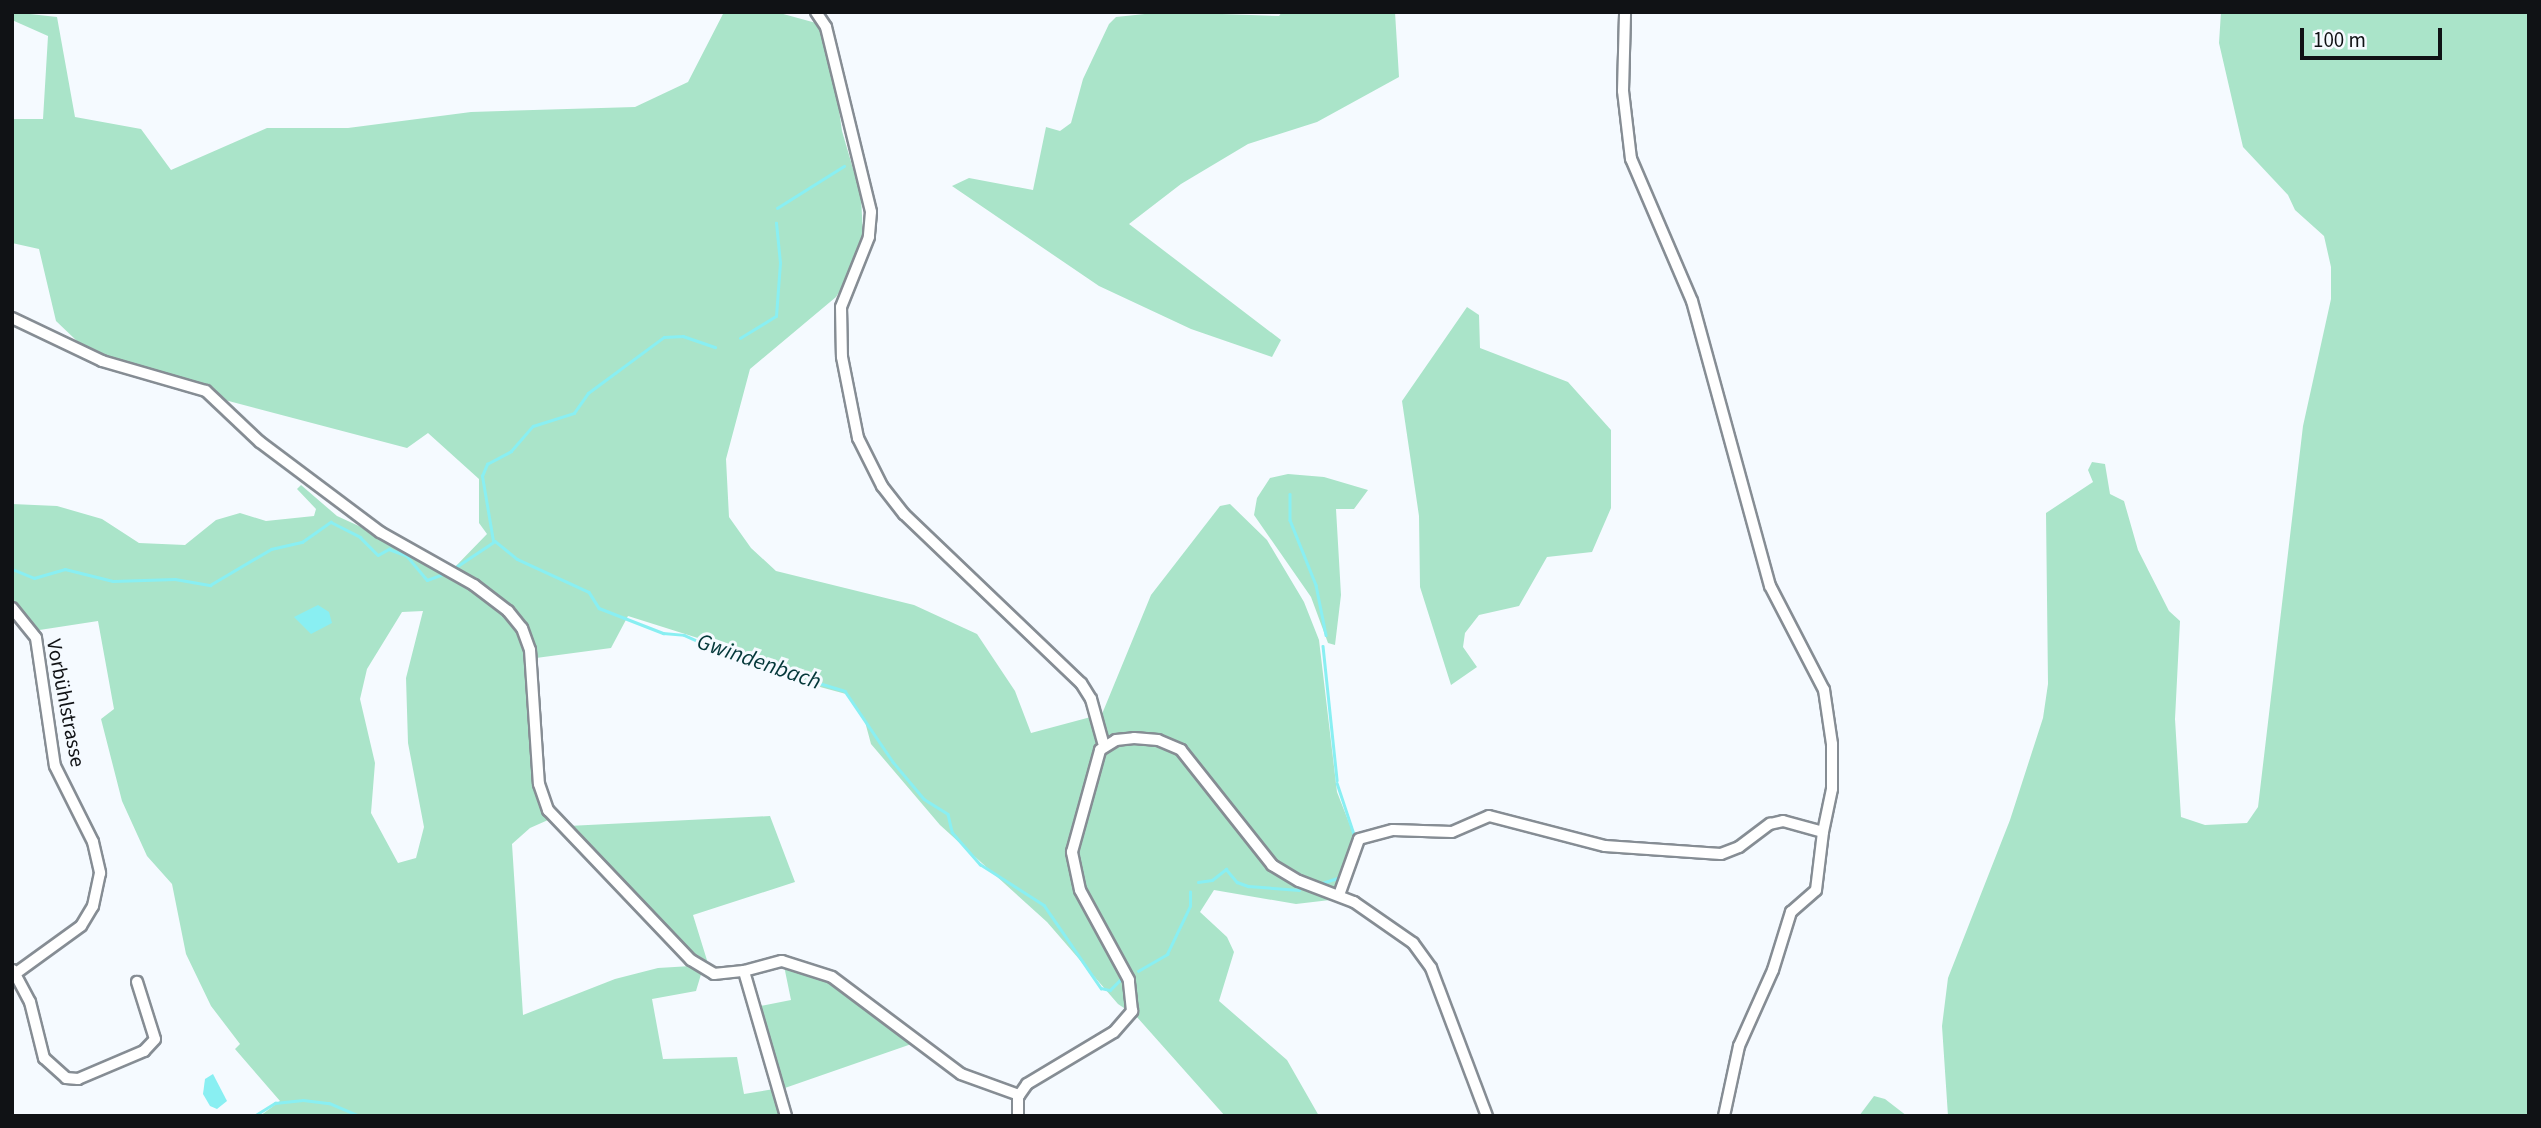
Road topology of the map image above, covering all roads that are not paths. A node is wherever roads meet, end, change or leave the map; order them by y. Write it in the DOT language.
graph roads {
  1 [pos="816,12"];
  2 [pos="1625,12"];
  3 [pos="12,318"];
  4 [pos="12,608"];
  5 [pos="1104,746"];
  6 [pos="1823,832"];
  7 [pos="1339,895"];
  8 [pos="744,971"];
  9 [pos="14,973"];
  10 [pos="138,982"];
  11 [pos="1019,1095"];
  12 [pos="786,1116"];
  13 [pos="1018,1116"];
  14 [pos="1487,1116"];
  15 [pos="1724,1116"];
  1 -- 5 [label="street"];
  2 -- 6 [label="street"];
  3 -- 8 [label="street"];
  4 -- 9 [label="street, Vorbühlstrasse"];
  5 -- 7 [label="street"];
  5 -- 11 [label="street"];
  6 -- 7 [label="street"];
  6 -- 15 [label="street"];
  7 -- 14 [label="street"];
  8 -- 11 [label="street"];
  8 -- 12 [label="street"];
  9 -- 10 [label="street"];
  11 -- 13 [label="street"];
}
